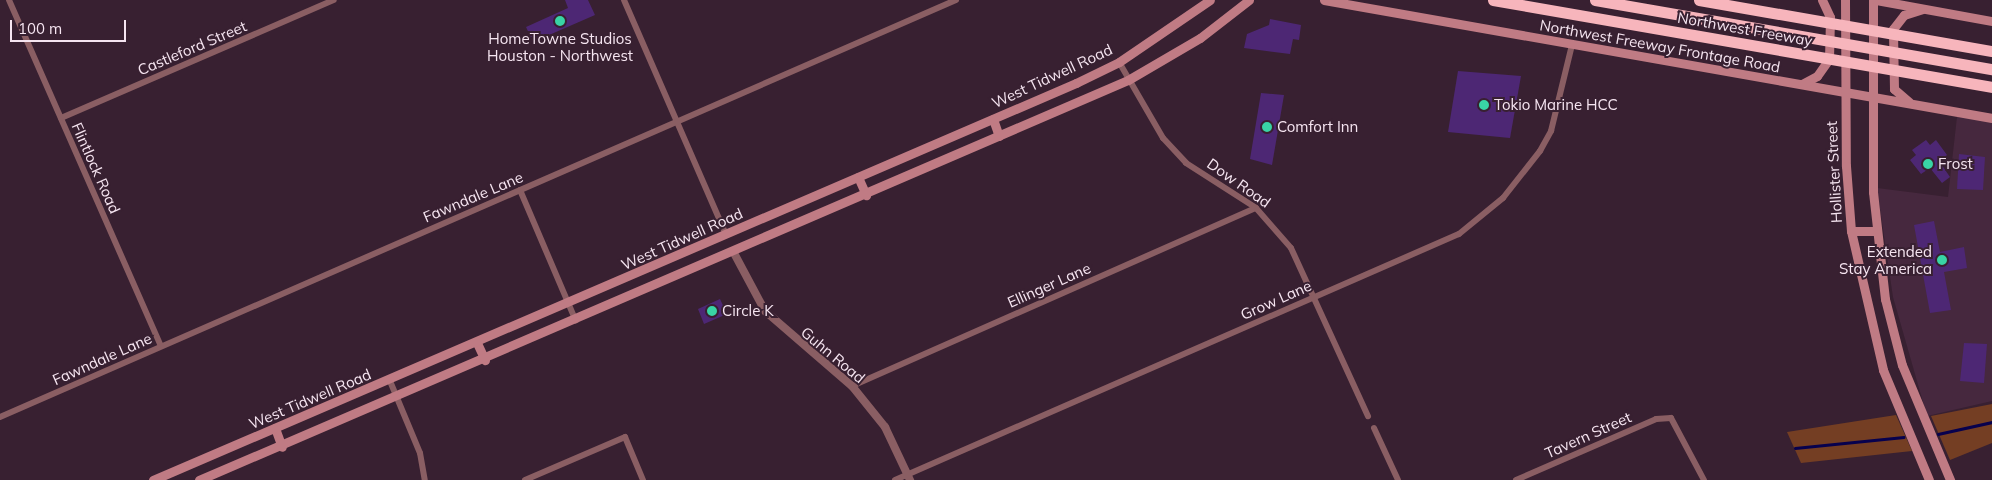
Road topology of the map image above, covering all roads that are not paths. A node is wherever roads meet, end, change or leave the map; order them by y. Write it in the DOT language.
graph roads {
  1 [pos="9,0"];
  2 [pos="334,0"];
  3 [pos="624,0"];
  4 [pos="956,0"];
  5 [pos="1194,0"];
  6 [pos="1210,0"];
  7 [pos="1249,0"];
  8 [pos="1327,0"];
  9 [pos="1493,0"];
  10 [pos="1595,0"];
  11 [pos="1699,0"];
  12 [pos="1822,0"];
  13 [pos="1845,0"];
  14 [pos="1874,0"];
  15 [pos="1922,9"];
  16 [pos="1193,14"];
  17 [pos="1992,21"];
  18 [pos="1572,45"];
  19 [pos="1992,51"];
  20 [pos="1119,62"];
  21 [pos="1992,69"];
  22 [pos="1128,80"];
  23 [pos="1802,84"];
  24 [pos="1992,87"];
  25 [pos="1845,92"];
  26 [pos="1870,96"];
  27 [pos="1912,104"];
  28 [pos="60,118"];
  29 [pos="1992,118"];
  30 [pos="992,119"];
  31 [pos="678,123"];
  32 [pos="999,136"];
  33 [pos="858,177"];
  34 [pos="520,190"];
  35 [pos="866,195"];
  36 [pos="1256,208"];
  37 [pos="1852,231"];
  38 [pos="1876,231"];
  39 [pos="726,235"];
  40 [pos="734,253"];
  41 [pos="1315,296"];
  42 [pos="568,303"];
  43 [pos="576,321"];
  44 [pos="477,343"];
  45 [pos="161,346"];
  46 [pos="485,360"];
  47 [pos="390,381"];
  48 [pos="852,386"];
  49 [pos="397,398"];
  50 [pos="1368,416"];
  51 [pos="0,417"];
  52 [pos="275,428"];
  53 [pos="1374,428"];
  54 [pos="282,447"];
  55 [pos="164,478"];
  56 [pos="909,478"];
  57 [pos="153,480"];
  58 [pos="199,480"];
  59 [pos="425,480"];
  60 [pos="524,480"];
  61 [pos="643,480"];
  62 [pos="895,480"];
  63 [pos="1398,480"];
  64 [pos="1516,480"];
  65 [pos="1704,480"];
  66 [pos="1929,480"];
  67 [pos="1950,480"];
  1 -- 28 [label="street, Flintlock Road"];
  2 -- 28 [label="street, Castleford Street"];
  3 -- 31 [label="street"];
  4 -- 31 [label="street, Fawndale Lane"];
  5 -- 16 [label="main road"];
  6 -- 16 [label="main road, West Tidwell Road"];
  7 -- 22 [label="main road"];
  8 -- 18 [label="main road, Northwest Freeway Frontage Road"];
  9 -- 24 [label="highway, Northwest Freeway"];
  10 -- 21 [label="highway"];
  11 -- 19 [label="highway, Northwest Freeway"];
  12 -- 23 [label="main road"];
  13 -- 25 [label="main road, Hollister Street"];
  14 -- 15 [label="main road"];
  14 -- 26 [label="main road"];
  15 -- 17 [label="main road"];
  15 -- 27 [label="main road"];
  16 -- 20 [label="main road, West Tidwell Road"];
  18 -- 23 [label="main road, Northwest Freeway Frontage Road"];
  18 -- 41 [label="street, Grow Lane"];
  20 -- 22 [label="street, Dow Road"];
  20 -- 30 [label="main road, West Tidwell Road"];
  22 -- 32 [label="main road"];
  22 -- 36 [label="street, Dow Road"];
  23 -- 25 [label="main road, Northwest Freeway Frontage Road"];
  25 -- 26 [label="main road, Northwest Freeway Frontage Road"];
  25 -- 37 [label="main road, Hollister Street"];
  26 -- 27 [label="main road, Northwest Freeway Frontage Road"];
  26 -- 38 [label="main road"];
  27 -- 29 [label="main road, Northwest Freeway Frontage Road"];
  28 -- 45 [label="street, Flintlock Road"];
  30 -- 32 [label="main road"];
  30 -- 33 [label="main road, West Tidwell Road"];
  31 -- 34 [label="street, Fawndale Lane"];
  31 -- 39 [label="street"];
  32 -- 35 [label="main road"];
  33 -- 35 [label="main road"];
  33 -- 39 [label="main road, West Tidwell Road"];
  34 -- 42 [label="street"];
  34 -- 45 [label="street, Fawndale Lane"];
  35 -- 40 [label="main road"];
  36 -- 41 [label="street, Dow Road"];
  36 -- 48 [label="street, Ellinger Lane"];
  37 -- 38 [label="main road"];
  37 -- 66 [label="main road, Hollister Street"];
  38 -- 67 [label="main road"];
  39 -- 42 [label="main road, West Tidwell Road"];
  40 -- 43 [label="main road"];
  40 -- 48 [label="street, Guhn Road"];
  41 -- 50 [label="street, Dow Road"];
  41 -- 56 [label="street, Grow Lane"];
  42 -- 43 [label="street"];
  42 -- 44 [label="main road, West Tidwell Road"];
  43 -- 46 [label="main road"];
  44 -- 46 [label="main road"];
  44 -- 47 [label="main road, West Tidwell Road"];
  45 -- 51 [label="street, Fawndale Lane"];
  46 -- 49 [label="main road"];
  47 -- 49 [label="street"];
  47 -- 52 [label="main road, West Tidwell Road"];
  48 -- 56 [label="street, Guhn Road"];
  49 -- 54 [label="main road"];
  49 -- 59 [label="street"];
  52 -- 54 [label="main road"];
  52 -- 55 [label="main road, West Tidwell Road"];
  53 -- 63 [label="street"];
  54 -- 58 [label="main road"];
  55 -- 57 [label="main road, West Tidwell Road"];
  56 -- 62 [label="street, Grow Lane"];
  60 -- 61 [label="street"];
  64 -- 65 [label="street, Tavern Street"];
}
